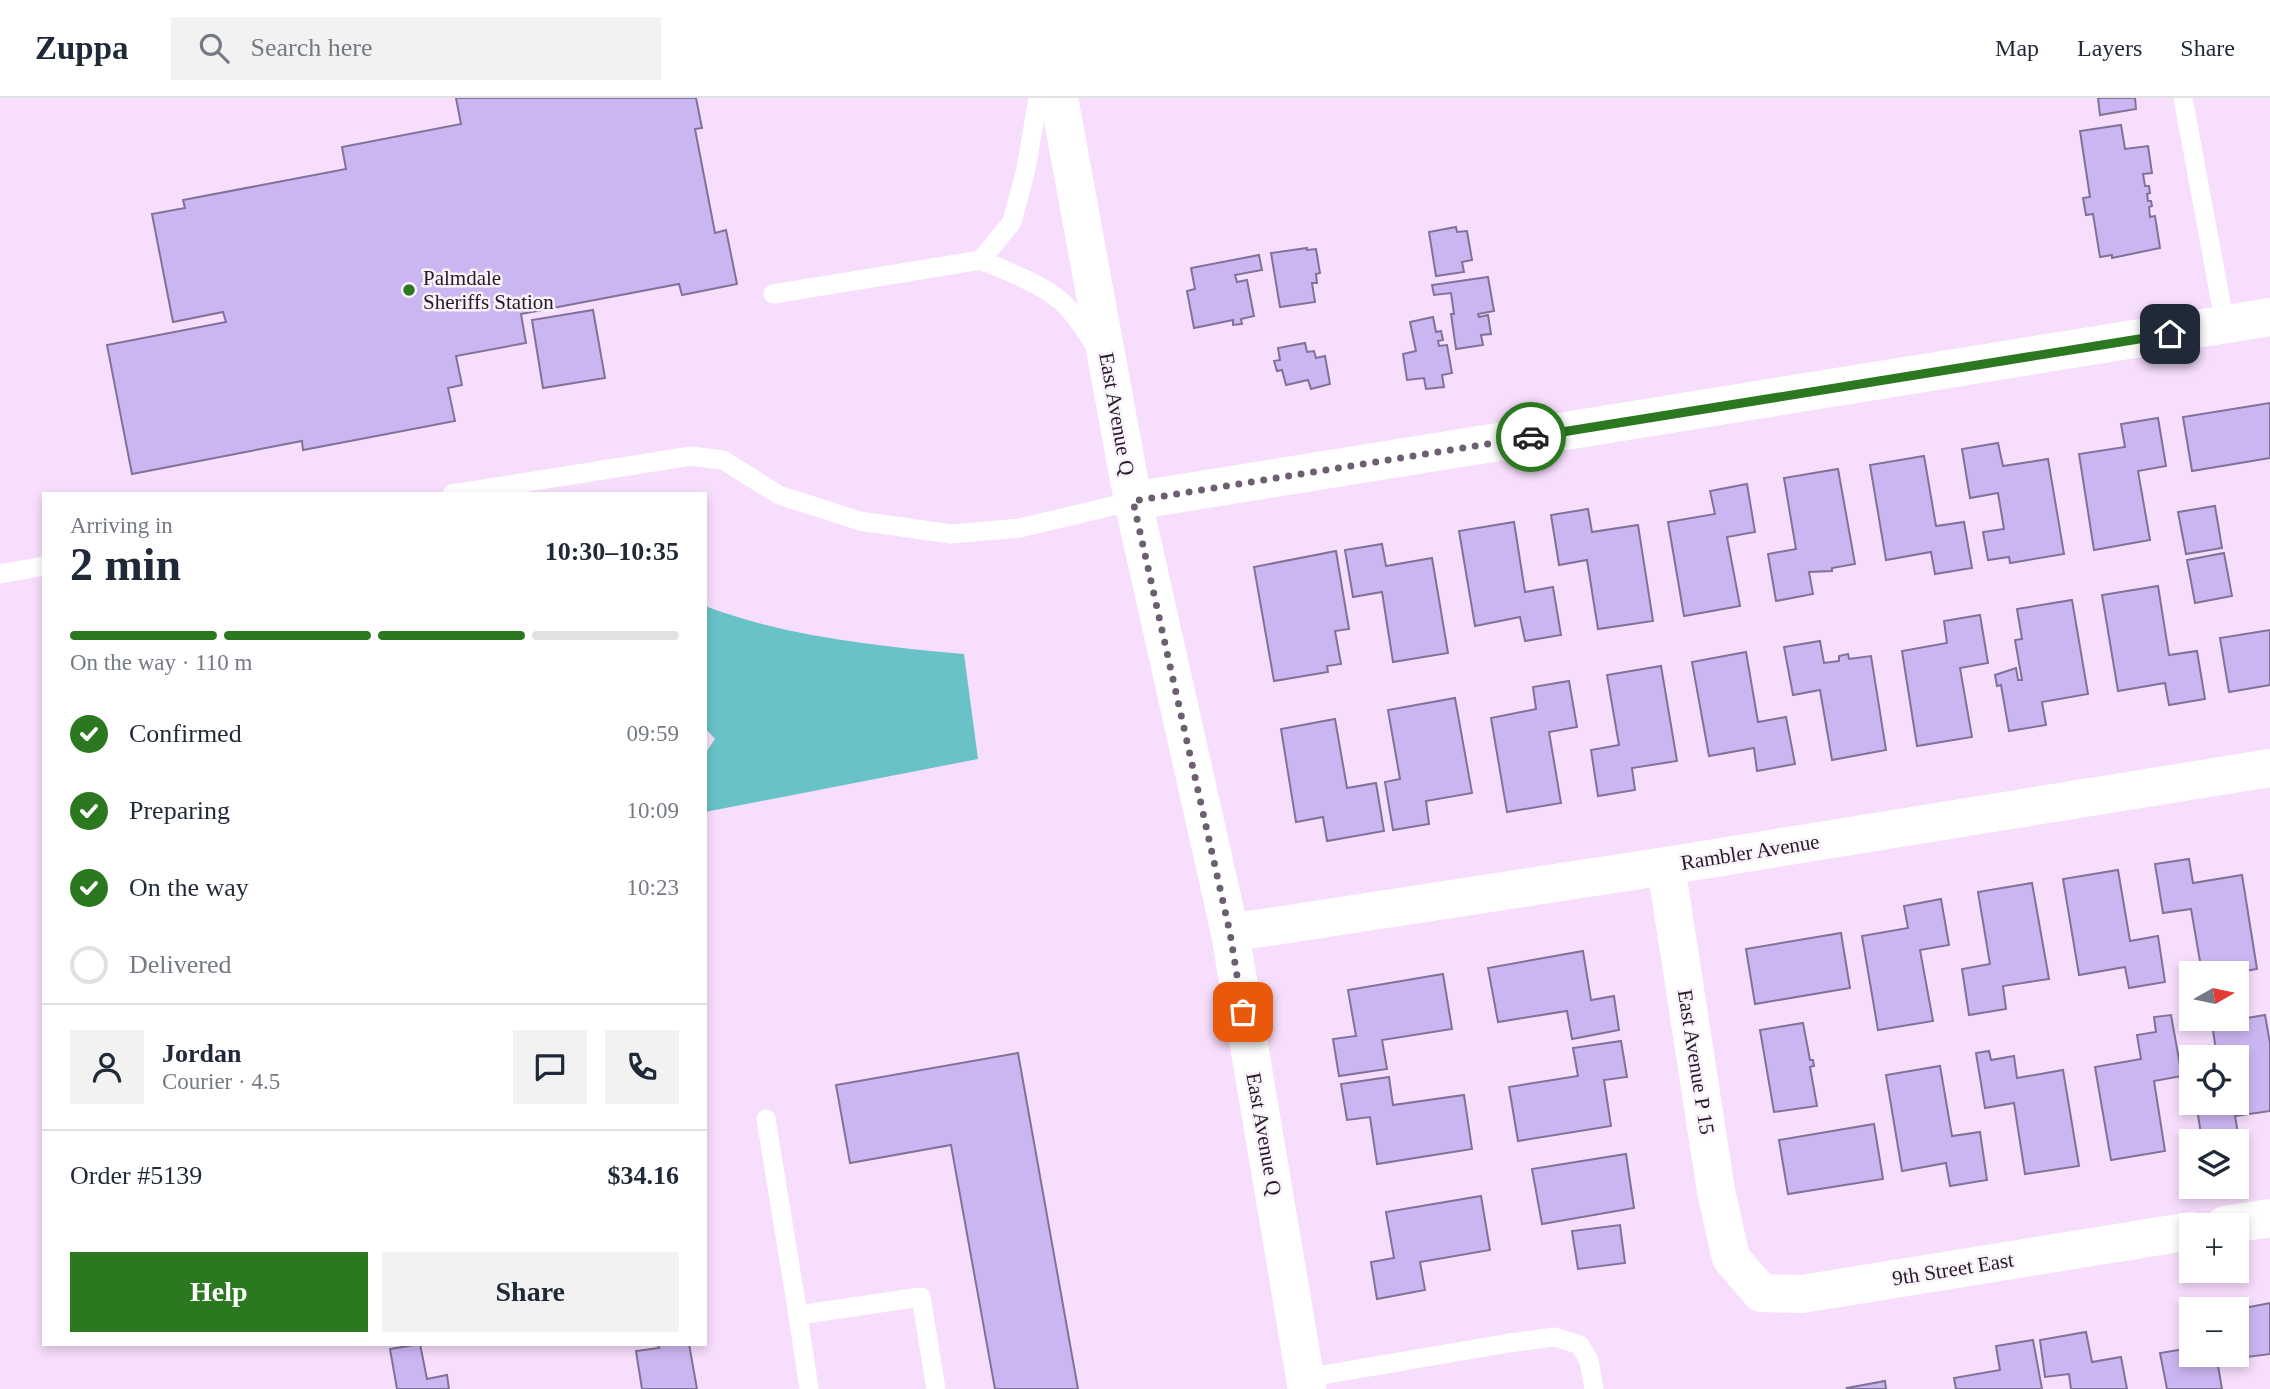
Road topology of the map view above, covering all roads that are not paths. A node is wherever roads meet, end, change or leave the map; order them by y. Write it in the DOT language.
graph roads {
  1 [pos="1038,98"];
  2 [pos="1059,98"];
  3 [pos="2183,98"];
  4 [pos="981,260"];
  5 [pos="773,294"];
  6 [pos="2270,317"];
  7 [pos="2225,325"];
  8 [pos="1110,368"];
  9 [pos="466,492"];
  10 [pos="1133,501"];
  11 [pos="42,566"];
  12 [pos="0,574"];
  13 [pos="2270,768"];
  14 [pos="1666,866"];
  15 [pos="1230,933"];
  16 [pos="766,1119"];
  17 [pos="2270,1218"];
  18 [pos="2249,1221"];
  19 [pos="2179,1233"];
  20 [pos="1731,1258"];
  21 [pos="798,1315"];
  22 [pos="1306,1383"];
  23 [pos="809,1389"];
  24 [pos="936,1389"];
  25 [pos="1594,1389"];
  1 -- 4 [label="lane"];
  2 -- 8 [label="street, East Avenue Q"];
  3 -- 7 [label="lane"];
  4 -- 5 [label="lane"];
  4 -- 8 [label="lane"];
  6 -- 7 [label="street"];
  7 -- 10 [label="street"];
  8 -- 10 [label="street, East Avenue Q"];
  9 -- 10 [label="lane"];
  10 -- 15 [label="street, East Avenue Q"];
  11 -- 12 [label="lane"];
  13 -- 14 [label="street, Rambler Avenue"];
  14 -- 15 [label="street, Rambler Avenue"];
  14 -- 20 [label="street, East Avenue P 15"];
  15 -- 22 [label="street, East Avenue Q"];
  16 -- 21 [label="lane"];
  17 -- 18 [label="street"];
  19 -- 20 [label="street, 9th Street East"];
  21 -- 23 [label="lane"];
  21 -- 24 [label="lane"];
  22 -- 25 [label="lane"];
}
